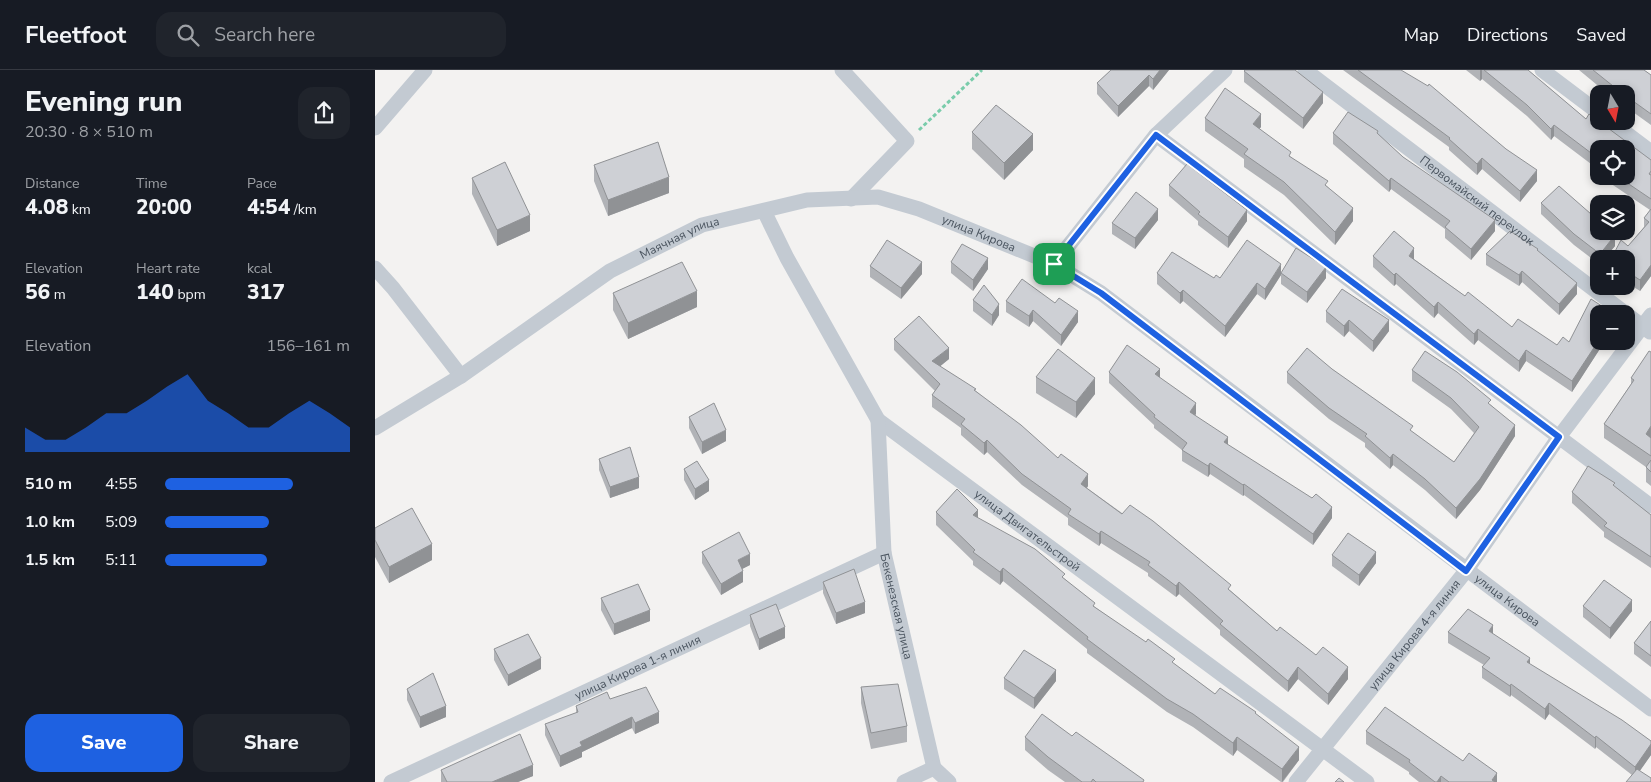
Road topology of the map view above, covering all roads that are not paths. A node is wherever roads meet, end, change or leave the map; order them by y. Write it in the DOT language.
graph roads {
  1 [pos="425,70"];
  2 [pos="842,70"];
  3 [pos="1225,70"];
  4 [pos="1305,70"];
  5 [pos="1541,70"];
  6 [pos="1590,106"];
  7 [pos="375,128"];
  8 [pos="1622,130"];
  9 [pos="1156,135"];
  10 [pos="1651,152"];
  11 [pos="851,198"];
  12 [pos="764,211"];
  13 [pos="1054,264"];
  14 [pos="375,268"];
  15 [pos="1648,324"];
  16 [pos="461,376"];
  17 [pos="878,420"];
  18 [pos="375,428"];
  19 [pos="1559,437"];
  20 [pos="1651,506"];
  21 [pos="884,553"];
  22 [pos="1466,571"];
  23 [pos="1651,709"];
  24 [pos="1322,747"];
  25 [pos="934,768"];
  26 [pos="391,782"];
  27 [pos="904,782"];
  28 [pos="949,782"];
  29 [pos="1296,782"];
  30 [pos="1367,782"];
  1 -- 7 [label="street"];
  2 -- 11 [label="street"];
  3 -- 9 [label="street"];
  4 -- 15 [label="street, Первомайский переулок"];
  5 -- 6 [label="street"];
  8 -- 10 [label="street"];
  9 -- 13 [label="street"];
  9 -- 19 [label="street"];
  11 -- 12 [label="street, Маячная улица"];
  11 -- 13 [label="street, улица Кирова"];
  12 -- 16 [label="street, Маячная улица"];
  12 -- 17 [label="street, улица Двигательстрой"];
  13 -- 22 [label="street, улица Кирова"];
  14 -- 16 [label="street"];
  15 -- 19 [label="street, улица Кирова 4-я линия"];
  16 -- 18 [label="street, Маячная улица"];
  17 -- 21 [label="street, Бекенезская улица"];
  17 -- 24 [label="street, улица Двигательстрой"];
  19 -- 20 [label="street"];
  19 -- 22 [label="street, улица Кирова 4-я линия"];
  21 -- 25 [label="street, Бекенезская улица"];
  21 -- 26 [label="street, улица Кирова 1-я линия"];
  22 -- 23 [label="street, улица Кирова"];
  22 -- 24 [label="street, улица Кирова 4-я линия"];
  24 -- 29 [label="street, улица Кирова 4-я линия"];
  24 -- 30 [label="street, улица Двигательстрой"];
  25 -- 27 [label="street"];
  25 -- 28 [label="street"];
}
